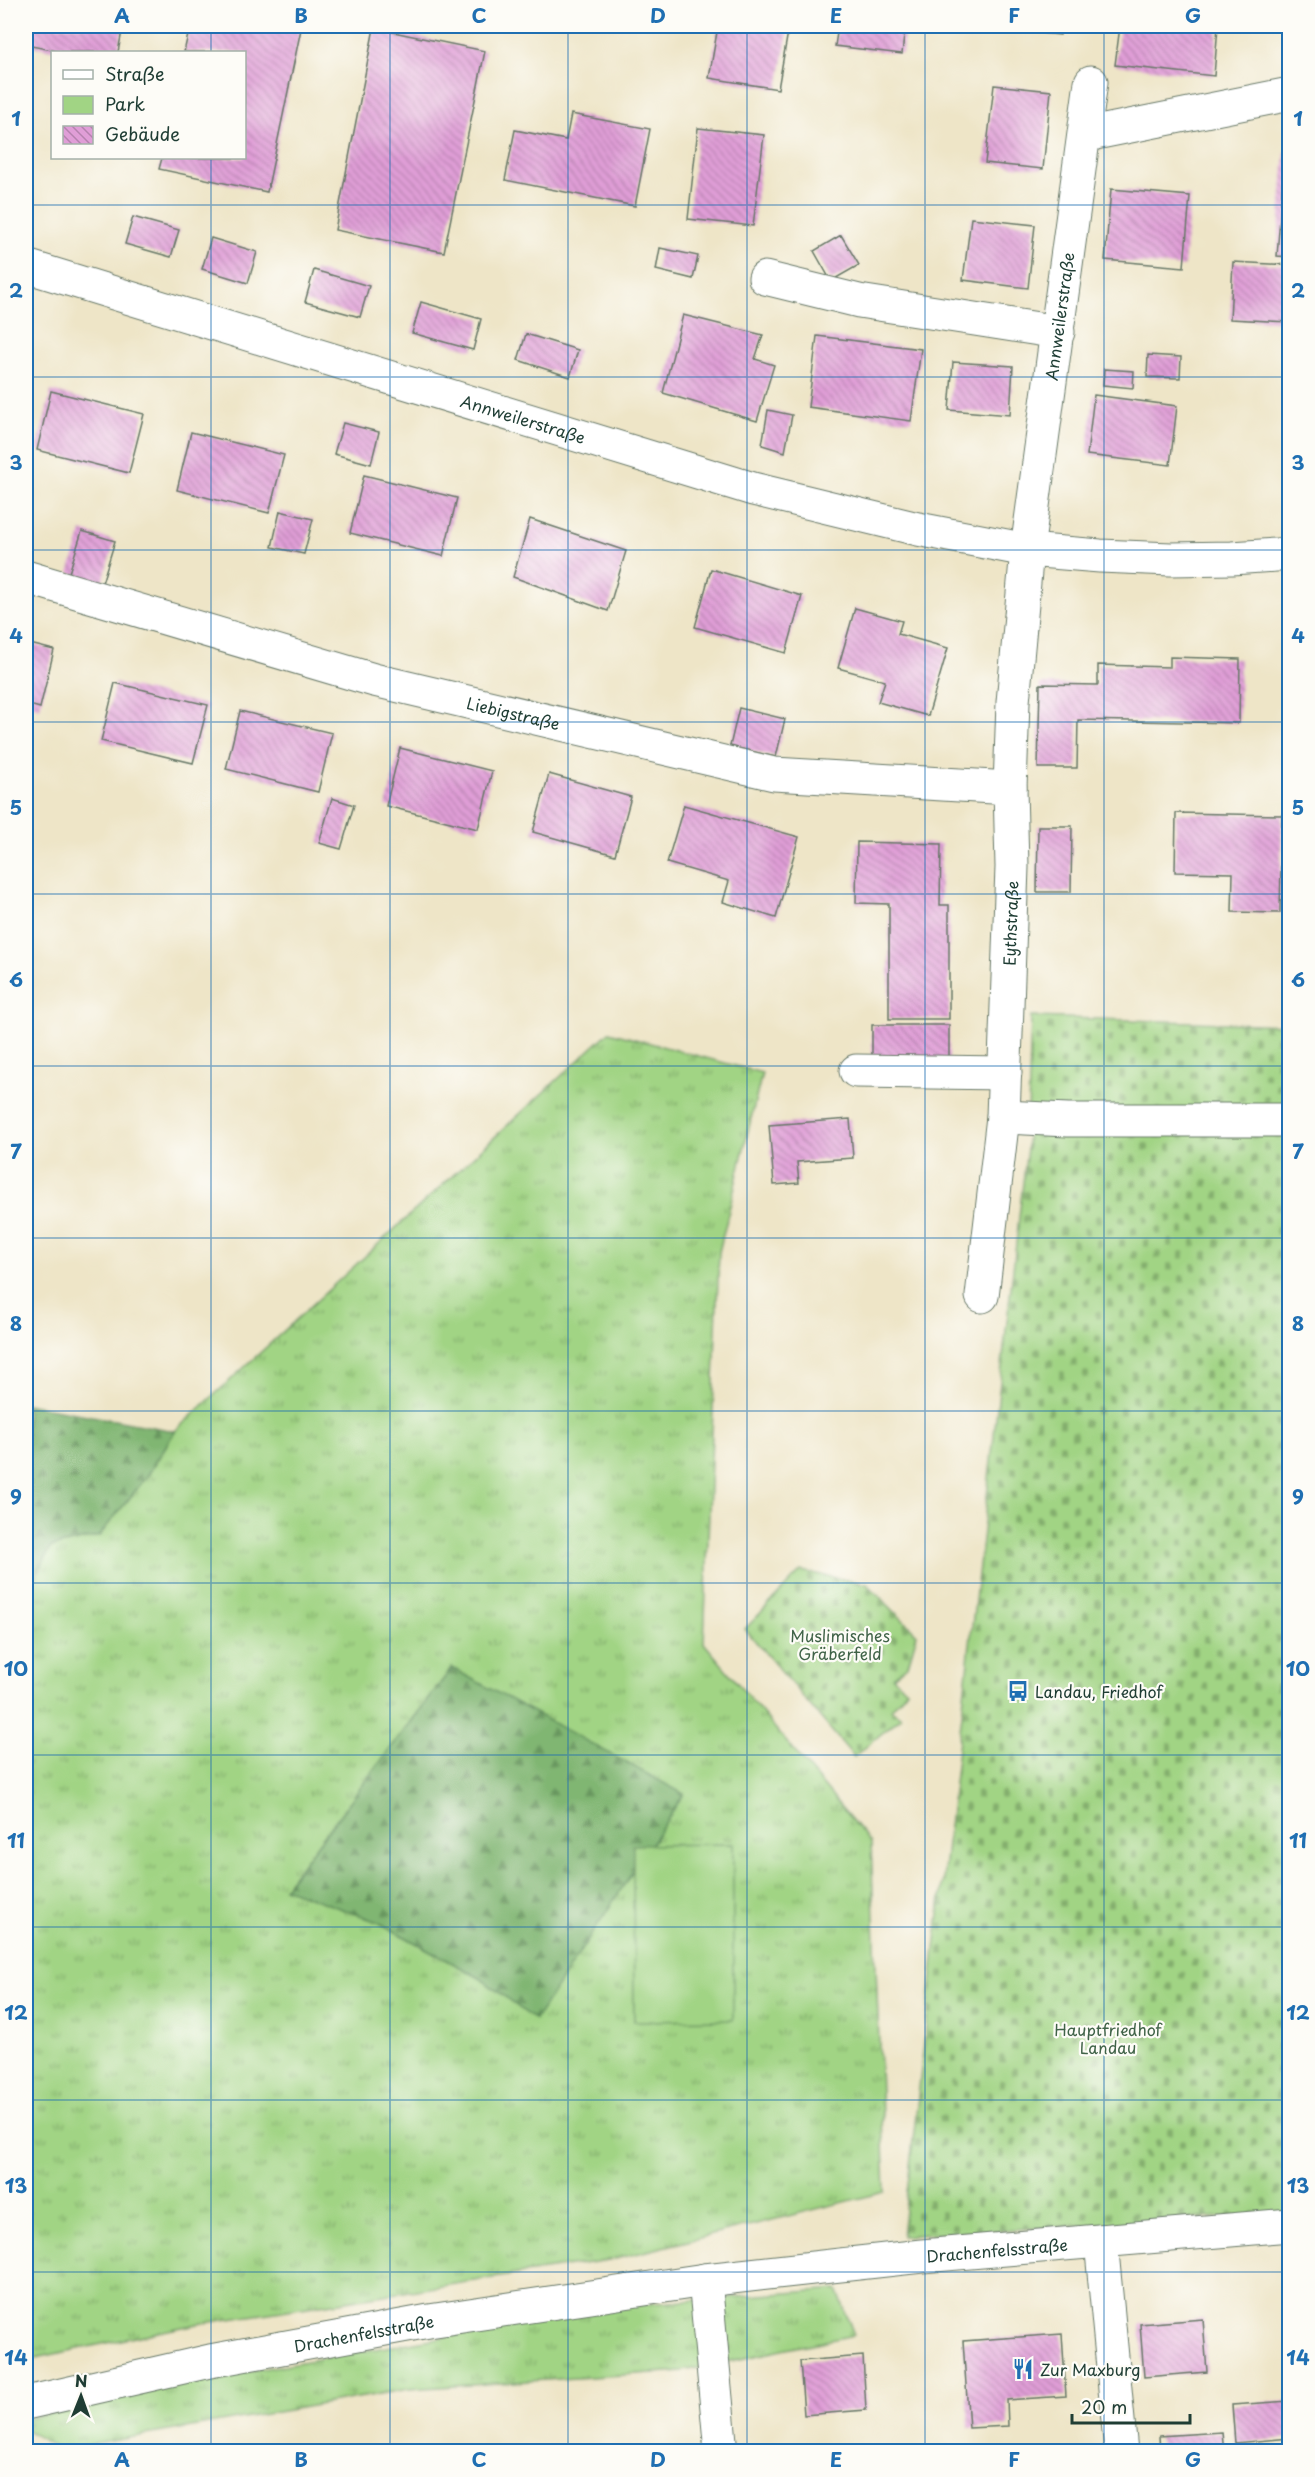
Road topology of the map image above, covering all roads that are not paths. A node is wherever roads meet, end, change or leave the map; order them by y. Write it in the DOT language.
graph roads {
  1 [pos="1091,82"];
  2 [pos="1290,94"];
  3 [pos="1085,135"];
  4 [pos="26,266"];
  5 [pos="765,278"];
  6 [pos="1058,332"];
  7 [pos="1027,550"];
  8 [pos="1290,554"];
  9 [pos="26,577"];
  10 [pos="1010,788"];
  11 [pos="856,1071"];
  12 [pos="1005,1073"];
  13 [pos="1003,1117"];
  14 [pos="1290,1120"];
  15 [pos="982,1296"];
  16 [pos="1290,2225"];
  17 [pos="1101,2241"];
  18 [pos="705,2280"];
  19 [pos="26,2403"];
  20 [pos="721,2451"];
  21 [pos="1121,2451"];
  1 -- 3 [label="street, Annweilerstraße"];
  2 -- 3 [label="street"];
  3 -- 6 [label="street, Annweilerstraße"];
  4 -- 7 [label="street, Annweilerstraße"];
  5 -- 6 [label="street"];
  6 -- 7 [label="street, Annweilerstraße"];
  7 -- 8 [label="street, Annweilerstraße"];
  7 -- 10 [label="street, Eythstraße"];
  9 -- 10 [label="street, Liebigstraße"];
  10 -- 12 [label="street, Eythstraße"];
  11 -- 12 [label="street"];
  12 -- 13 [label="street, Eythstraße"];
  13 -- 14 [label="street"];
  13 -- 15 [label="street, Eythstraße"];
  16 -- 17 [label="street, Drachenfelsstraße"];
  17 -- 18 [label="street, Drachenfelsstraße"];
  17 -- 21 [label="street"];
  18 -- 19 [label="street, Drachenfelsstraße"];
  18 -- 20 [label="street"];
}
